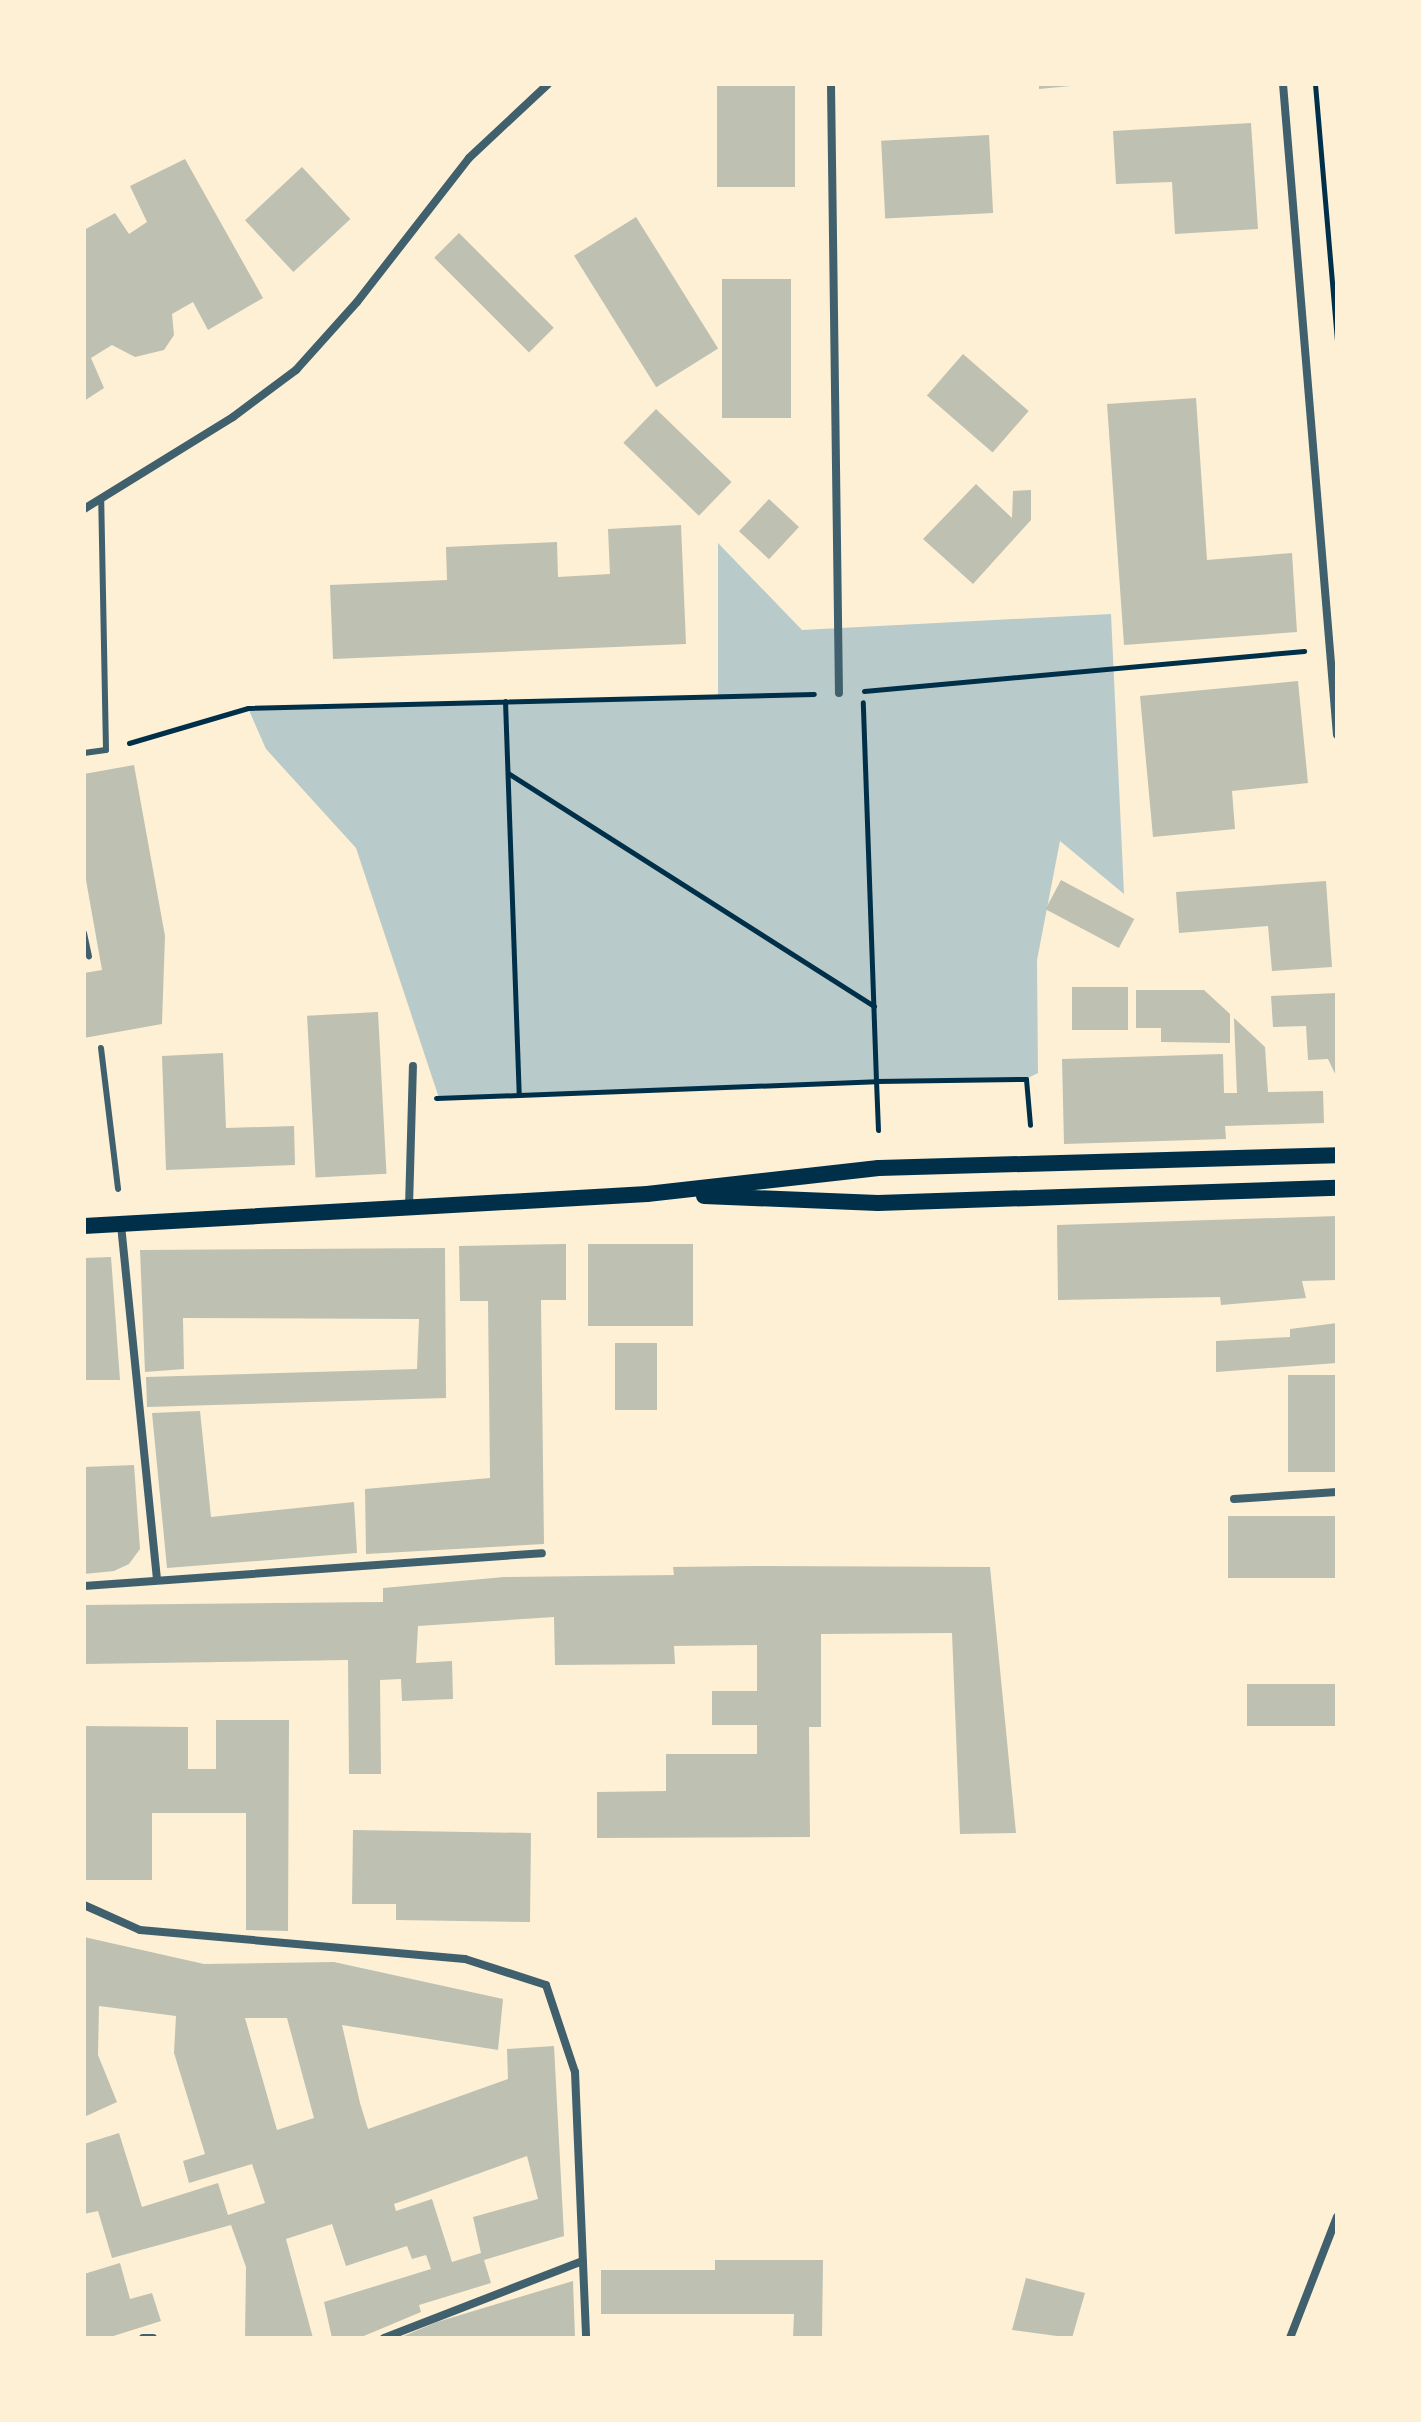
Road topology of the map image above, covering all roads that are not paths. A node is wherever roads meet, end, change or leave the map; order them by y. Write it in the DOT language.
graph roads {
  1 [pos="548,84"];
  2 [pos="831,84"];
  3 [pos="1283,84"];
  4 [pos="101,499"];
  5 [pos="84,509"];
  6 [pos="839,693"];
  7 [pos="1337,735"];
  8 [pos="84,753"];
  9 [pos="84,933"];
  10 [pos="89,956"];
  11 [pos="101,1048"];
  12 [pos="413,1066"];
  13 [pos="1337,1155"];
  14 [pos="1337,1188"];
  15 [pos="118,1189"];
  16 [pos="647,1194"];
  17 [pos="409,1207"];
  18 [pos="121,1224"];
  19 [pos="84,1226"];
  20 [pos="1337,1492"];
  21 [pos="1234,1499"];
  22 [pos="542,1553"];
  23 [pos="157,1578"];
  24 [pos="84,1586"];
  25 [pos="84,1905"];
  26 [pos="1337,2217"];
  27 [pos="583,2261"];
  28 [pos="143,2338"];
  29 [pos="153,2338"];
  30 [pos="384,2338"];
  31 [pos="586,2338"];
  32 [pos="1290,2338"];
  1 -- 4 [label="street"];
  2 -- 6 [label="street"];
  3 -- 7 [label="street"];
  4 -- 5 [label="street"];
  4 -- 8 [label="lane"];
  9 -- 10 [label="lane"];
  11 -- 15 [label="lane"];
  12 -- 17 [label="street"];
  13 -- 16 [label="main road"];
  14 -- 16 [label="main road"];
  16 -- 17 [label="main road"];
  17 -- 18 [label="main road"];
  18 -- 19 [label="main road"];
  18 -- 23 [label="street"];
  20 -- 21 [label="street"];
  22 -- 23 [label="street"];
  23 -- 24 [label="street"];
  25 -- 27 [label="street"];
  26 -- 32 [label="street"];
  27 -- 30 [label="street"];
  27 -- 31 [label="street"];
  28 -- 29 [label="street"];
}
